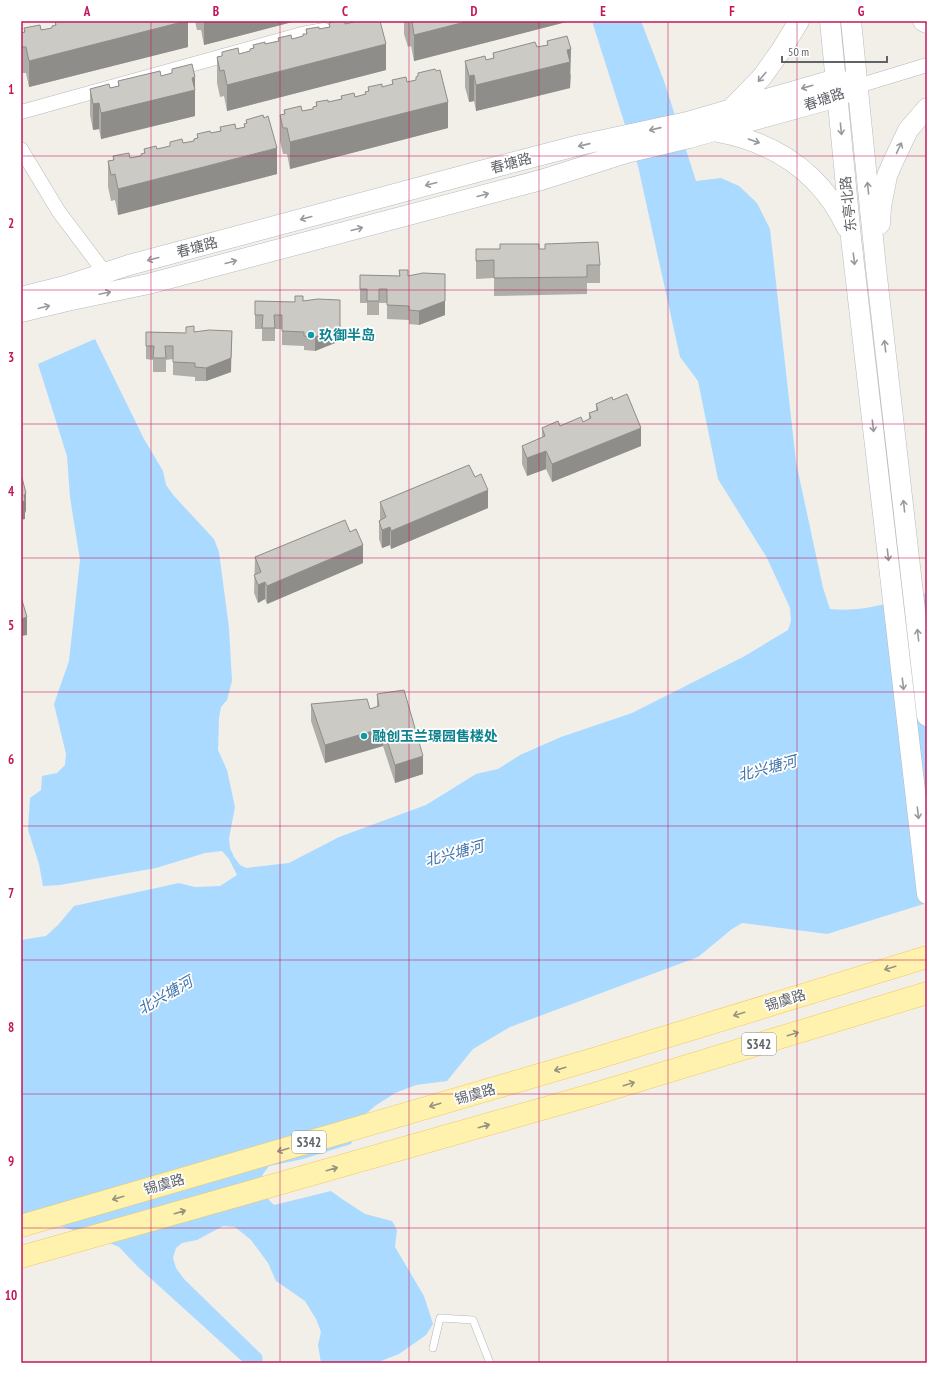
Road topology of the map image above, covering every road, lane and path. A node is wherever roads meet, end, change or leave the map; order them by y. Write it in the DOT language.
graph roads {
  1 [pos="799,21"];
  2 [pos="830,21"];
  3 [pos="851,21"];
  4 [pos="923,21"];
  5 [pos="927,23"];
  6 [pos="340,26"];
  7 [pos="927,65"];
  8 [pos="858,86"];
  9 [pos="837,88"];
  10 [pos="927,108"];
  11 [pos="730,110"];
  12 [pos="21,112"];
  13 [pos="688,130"];
  14 [pos="716,131"];
  15 [pos="624,144"];
  16 [pos="21,148"];
  17 [pos="852,238"];
  18 [pos="876,268"];
  19 [pos="105,273"];
  20 [pos="66,293"];
  21 [pos="21,297"];
  22 [pos="21,312"];
  23 [pos="927,716"];
  24 [pos="927,894"];
  25 [pos="927,957"];
  26 [pos="927,993"];
  27 [pos="146,1221"];
  28 [pos="21,1226"];
  29 [pos="21,1257"];
  30 [pos="21,1268"];
  31 [pos="433,1348"];
  32 [pos="490,1363"];
  1 -- 11 [label="main road, one-way"];
  2 -- 9 [label="main road, 东亭北路"];
  3 -- 8 [label="main road, 东亭北路"];
  4 -- 5 [label="main road"];
  6 -- 12 [label="street"];
  7 -- 8 [label="street"];
  8 -- 9 [label="main road, 春塘路"];
  18 -- 8 [label="main road, 东亭北路, one-way"];
  9 -- 11 [label="main road, 春塘路, one-way"];
  9 -- 14 [label="main road, 春塘路"];
  9 -- 17 [label="main road, 东亭北路, one-way"];
  18 -- 10 [label="main road, one-way"];
  11 -- 13 [label="main road, 春塘路"];
  13 -- 14 [label="main road, 春塘路"];
  13 -- 15 [label="main road, 春塘路"];
  14 -- 17 [label="main road, one-way"];
  15 -- 19 [label="main road, 春塘路, one-way"];
  20 -- 15 [label="main road, 春塘路, one-way"];
  16 -- 19 [label="street"];
  17 -- 24 [label="main road, 东亭北路, one-way"];
  23 -- 18 [label="main road, 东亭北路, one-way"];
  19 -- 20 [label="main road, 春塘路"];
  20 -- 21 [label="main road, 春塘路"];
  22 -- 20 [label="main road, 春塘路, one-way"];
  25 -- 28 [label="main road, 锡虞路 / S342, one-way"];
  27 -- 26 [label="main road, S342, one-way"];
  27 -- 29 [label="main road, S342"];
  27 -- 30 [label="main road"];
  31 -- 32 [label="lane"];
}
